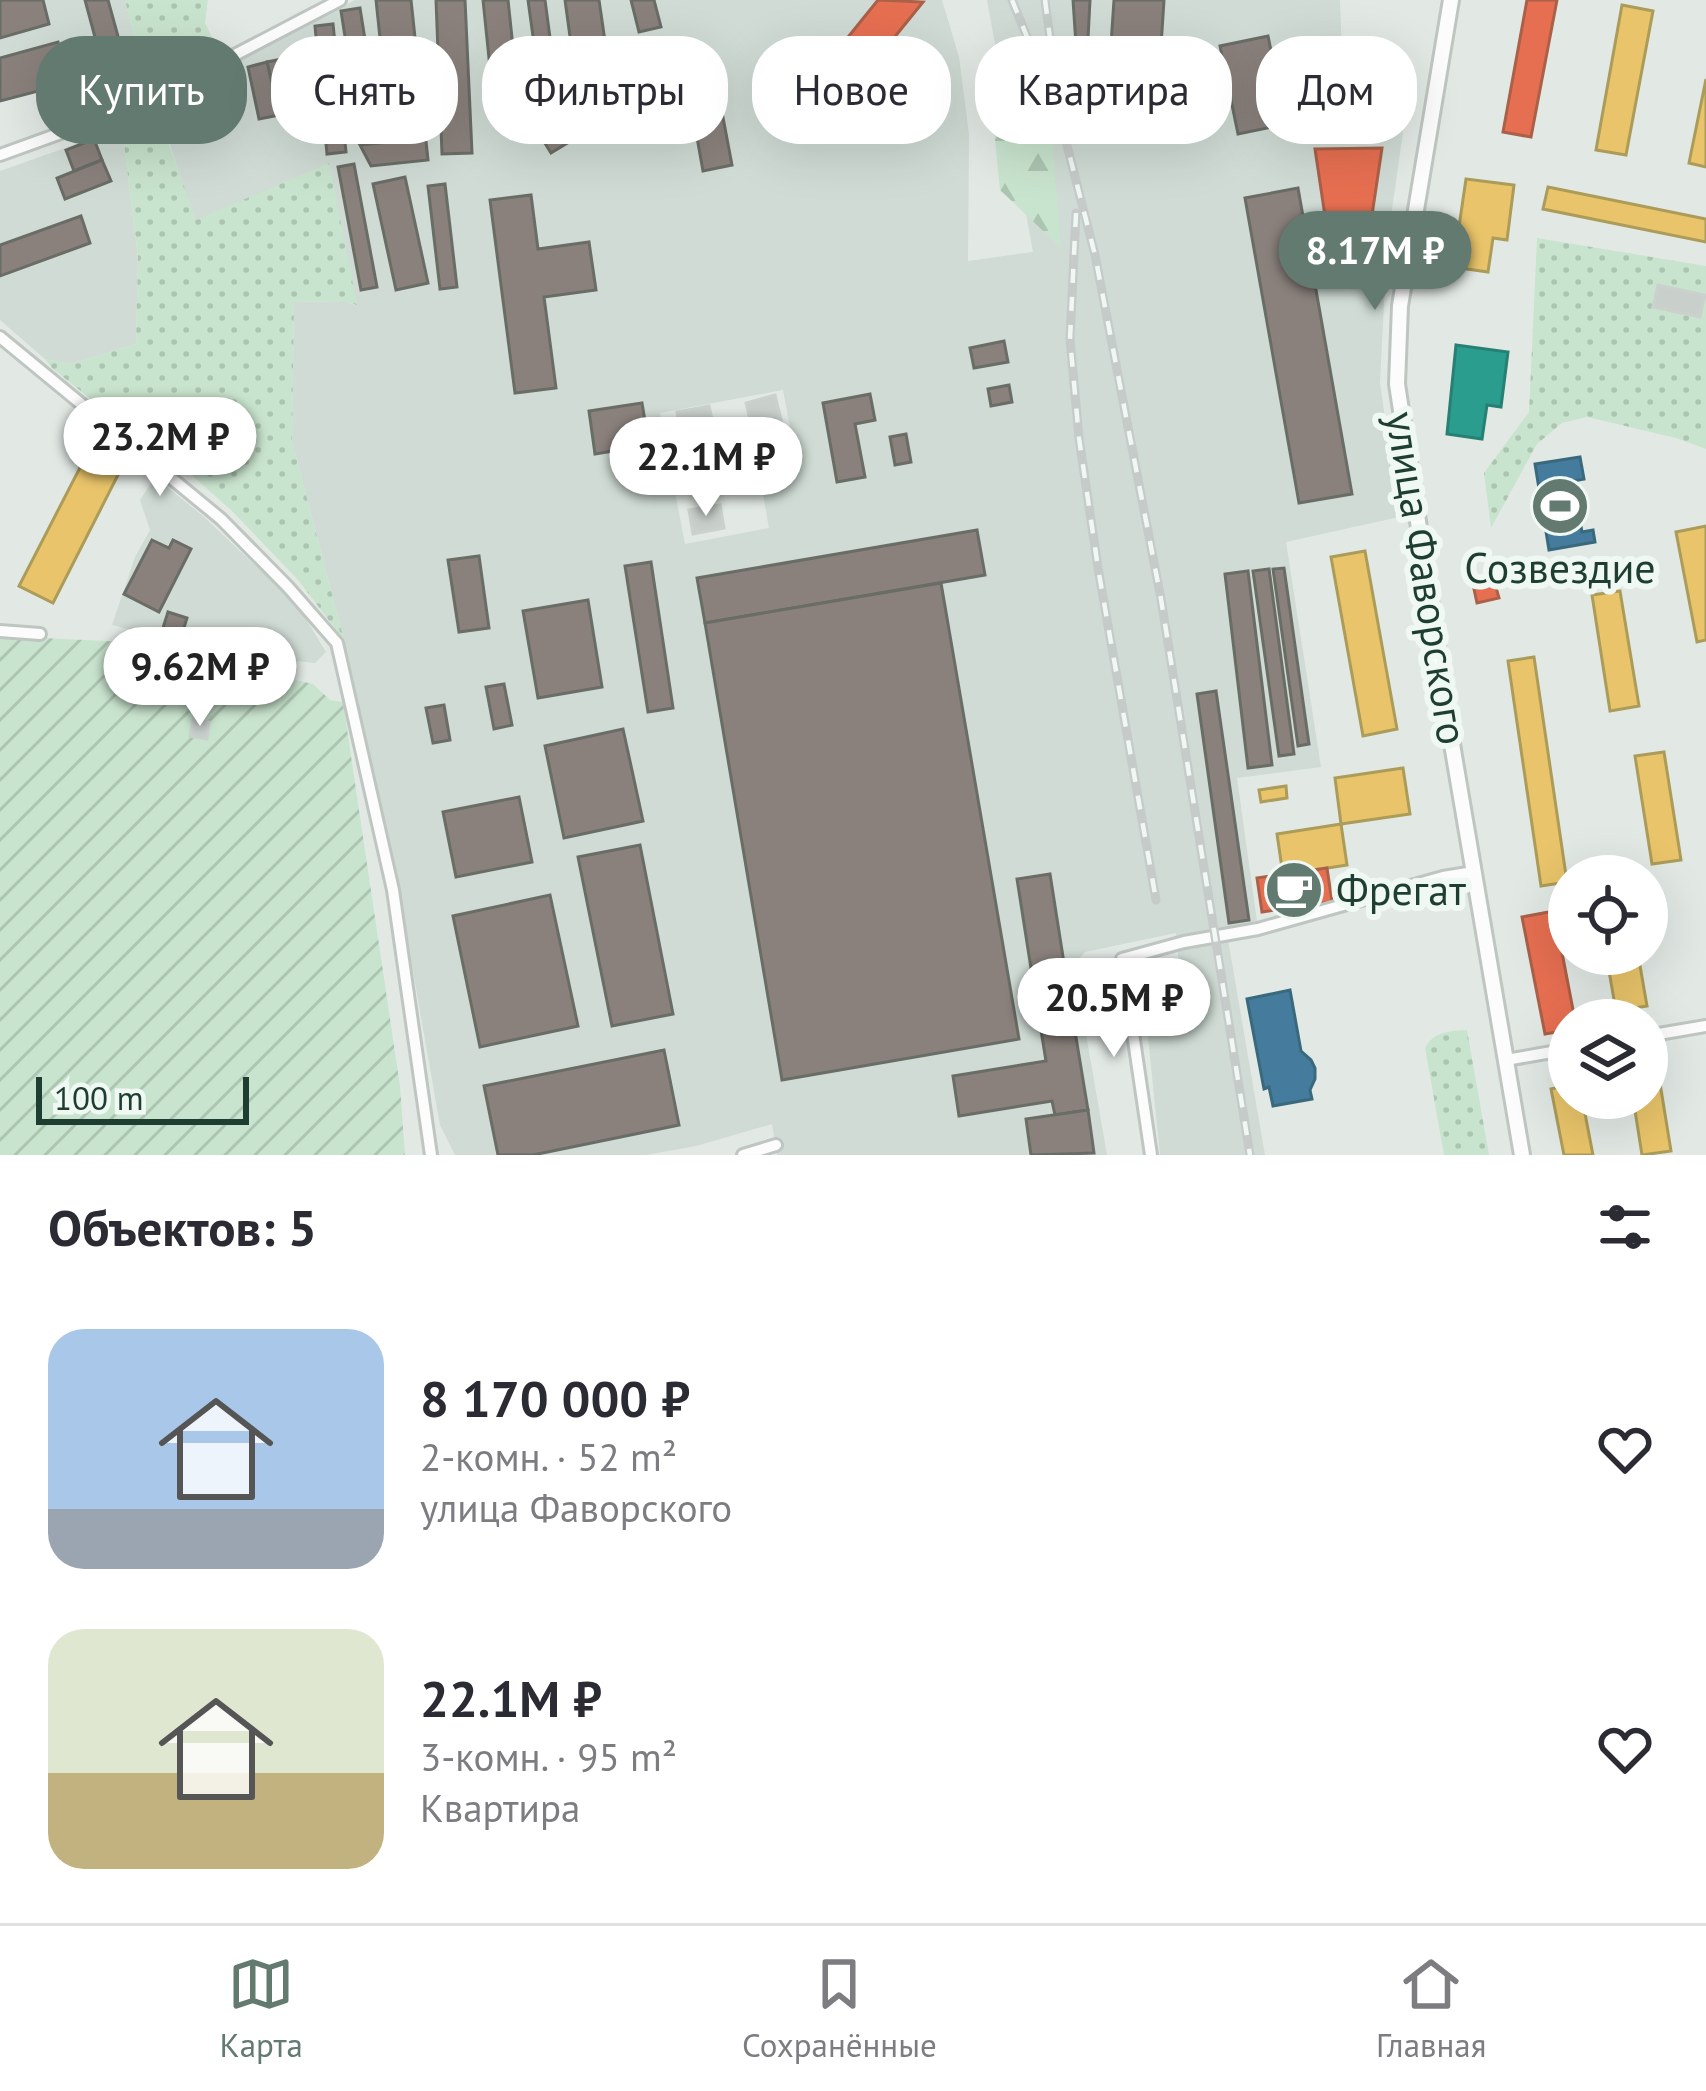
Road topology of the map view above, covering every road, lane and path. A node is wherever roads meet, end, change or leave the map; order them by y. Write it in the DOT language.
graph roads {
  1 [pos="340,0"];
  2 [pos="1451,0"];
  3 [pos="0,155"];
  4 [pos="0,337"];
  5 [pos="0,631"];
  6 [pos="40,634"];
  7 [pos="1474,872"];
  8 [pos="1706,1026"];
  9 [pos="1668,1032"];
  10 [pos="1548,1052"];
  11 [pos="1506,1060"];
  12 [pos="776,1145"];
  13 [pos="431,1155"];
  14 [pos="743,1155"];
  15 [pos="1150,1155"];
  16 [pos="1522,1155"];
  1 -- 3 [label="street"];
  2 -- 7 [label="street, улица Фаворского"];
  4 -- 13 [label="street"];
  5 -- 6 [label="street"];
  7 -- 11 [label="street, улица Фаворского"];
  7 -- 15 [label="street"];
  8 -- 9 [label="street"];
  10 -- 11 [label="street"];
  11 -- 16 [label="street, улица Фаворского"];
  12 -- 14 [label="street"];
}
